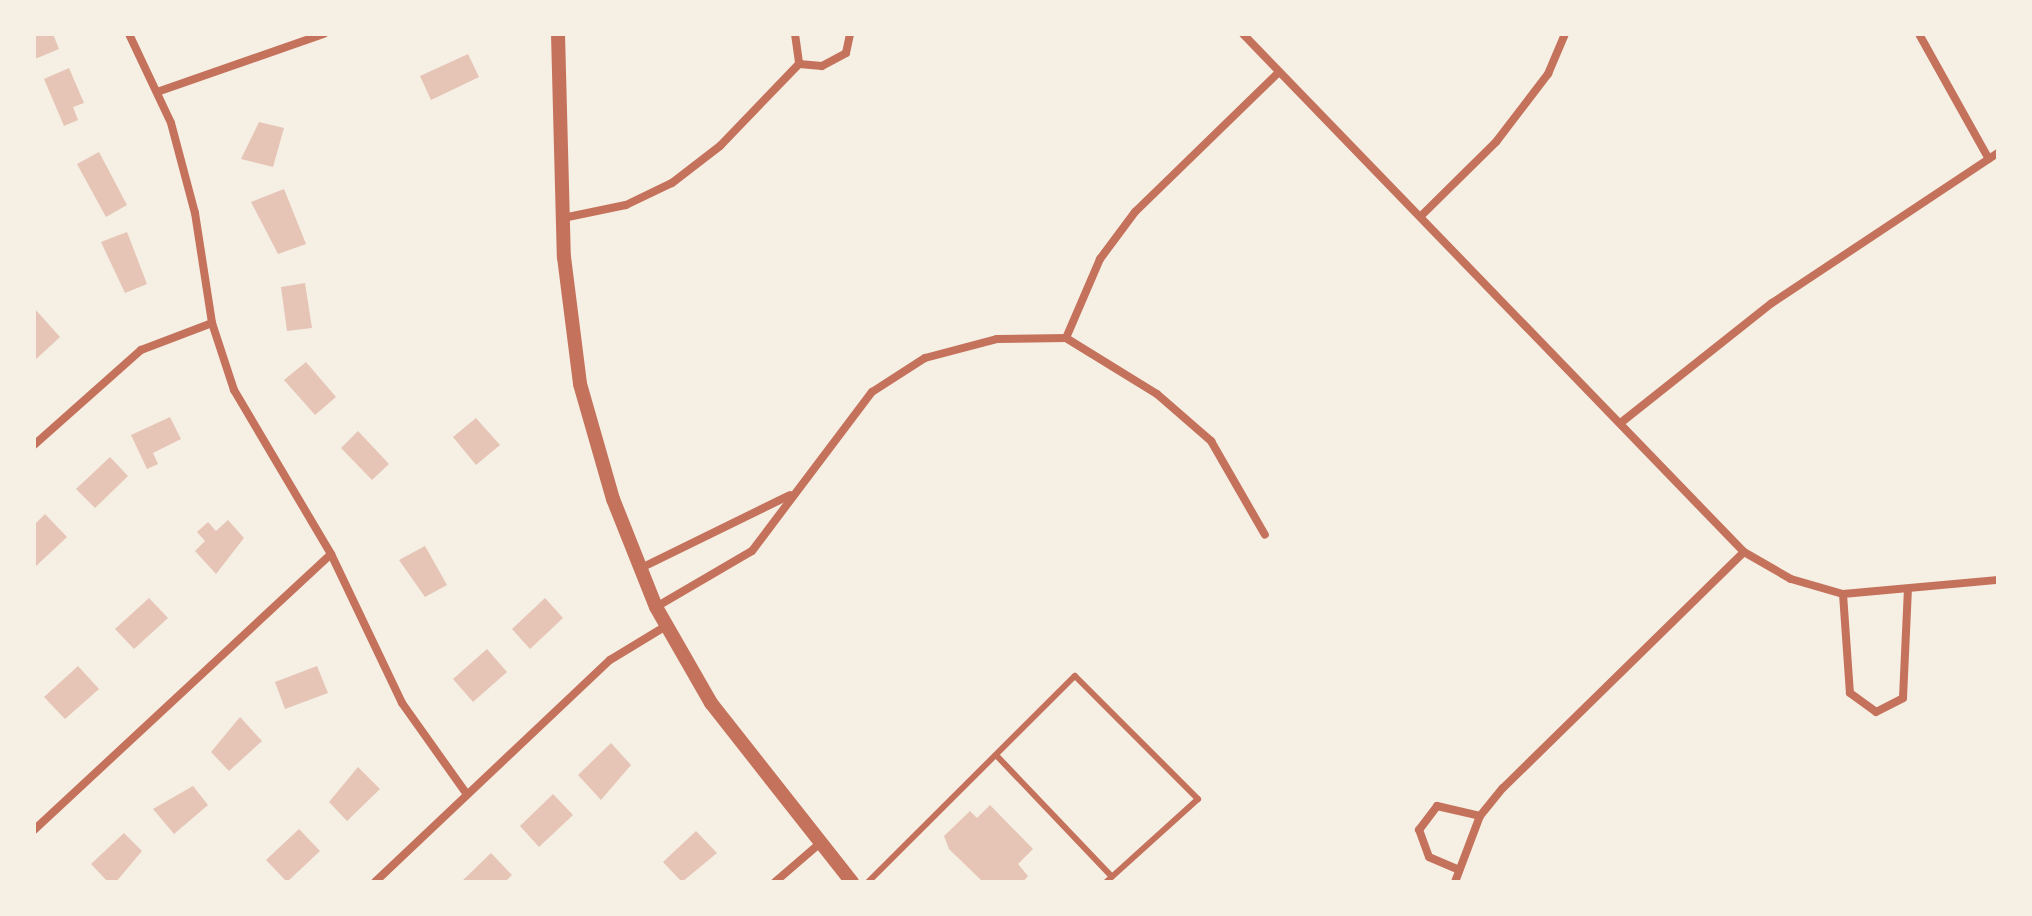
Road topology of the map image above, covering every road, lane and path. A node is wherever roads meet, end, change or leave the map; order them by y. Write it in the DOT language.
graph roads {
  1 [pos="129,34"];
  2 [pos="324,34"];
  3 [pos="558,34"];
  4 [pos="795,34"];
  5 [pos="850,34"];
  6 [pos="1243,34"];
  7 [pos="1565,34"];
  8 [pos="1919,34"];
  9 [pos="799,64"];
  10 [pos="1279,72"];
  11 [pos="157,92"];
  12 [pos="1998,153"];
  13 [pos="1989,159"];
  14 [pos="1423,214"];
  15 [pos="563,218"];
  16 [pos="212,323"];
  17 [pos="1066,338"];
  18 [pos="1623,421"];
  19 [pos="34,445"];
  20 [pos="790,495"];
  21 [pos="1265,535"];
  22 [pos="1744,552"];
  23 [pos="331,554"];
  24 [pos="639,569"];
  25 [pos="1998,580"];
  26 [pos="1908,589"];
  27 [pos="1843,594"];
  28 [pos="656,607"];
  29 [pos="666,626"];
  30 [pos="996,755"];
  31 [pos="466,793"];
  32 [pos="1480,816"];
  33 [pos="34,830"];
  34 [pos="818,845"];
  35 [pos="1457,869"];
  36 [pos="1109,880"];
  37 [pos="375,882"];
  38 [pos="775,882"];
  39 [pos="852,882"];
  40 [pos="868,882"];
  41 [pos="1455,882"];
  1 -- 11 [label="street"];
  2 -- 11 [label="street"];
  3 -- 15 [label="street"];
  4 -- 9 [label="street"];
  5 -- 9 [label="street"];
  6 -- 10 [label="street"];
  7 -- 14 [label="street"];
  8 -- 13 [label="street"];
  9 -- 15 [label="street"];
  10 -- 14 [label="street"];
  10 -- 17 [label="street"];
  11 -- 16 [label="street"];
  12 -- 13 [label="street"];
  13 -- 18 [label="street"];
  14 -- 18 [label="street"];
  15 -- 24 [label="street"];
  16 -- 19 [label="street"];
  16 -- 23 [label="street"];
  17 -- 20 [label="street"];
  17 -- 21 [label="street"];
  18 -- 22 [label="street"];
  20 -- 24 [label="street"];
  20 -- 28 [label="street"];
  22 -- 27 [label="street"];
  22 -- 32 [label="street"];
  23 -- 31 [label="street"];
  23 -- 33 [label="street"];
  24 -- 28 [label="street"];
  25 -- 26 [label="street"];
  26 -- 27 [label="street"];
  26 -- 27 [label="street"];
  28 -- 29 [label="street"];
  29 -- 31 [label="street"];
  29 -- 34 [label="street"];
  30 -- 36 [label="lane"];
  30 -- 36 [label="lane"];
  30 -- 40 [label="lane"];
  31 -- 37 [label="street"];
  32 -- 35 [label="street"];
  32 -- 35 [label="street"];
  34 -- 38 [label="street"];
  34 -- 39 [label="street"];
  35 -- 41 [label="street"];
}
